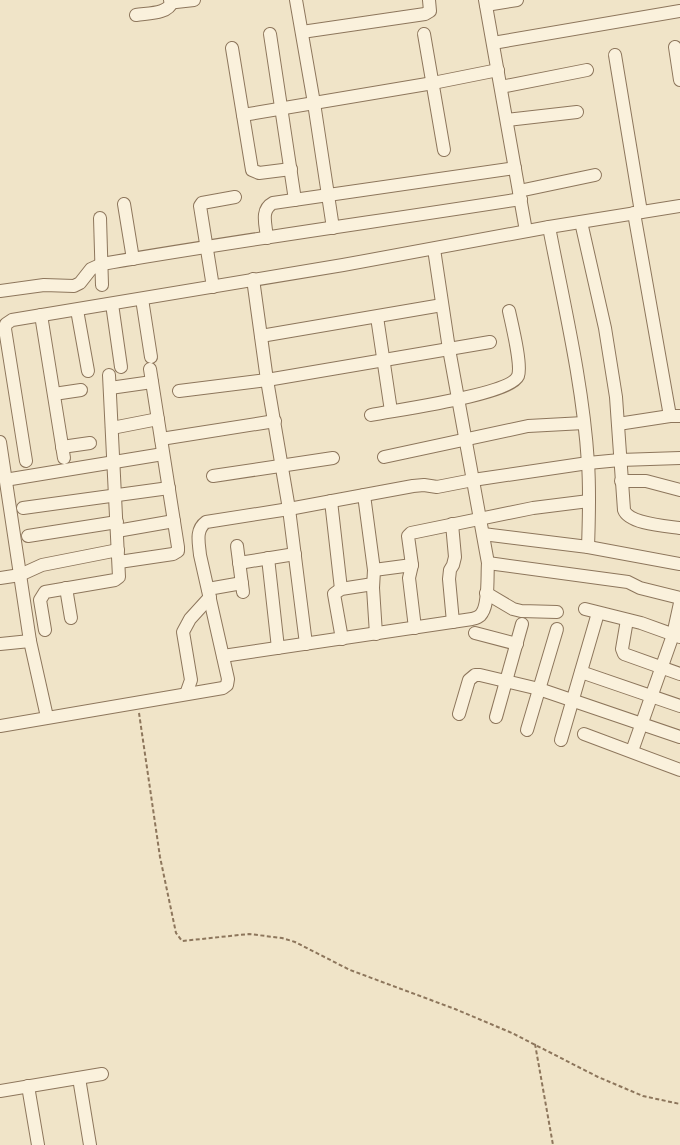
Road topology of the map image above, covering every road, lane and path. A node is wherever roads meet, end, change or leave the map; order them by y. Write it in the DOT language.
graph roads {
  1 [pos="194,0"];
  2 [pos="296,0"];
  3 [pos="429,0"];
  4 [pos="517,0"];
  5 [pos="171,1"];
  6 [pos="486,3"];
  7 [pos="680,11"];
  8 [pos="136,15"];
  9 [pos="302,32"];
  10 [pos="270,34"];
  11 [pos="424,34"];
  12 [pos="493,43"];
  13 [pos="675,47"];
  14 [pos="232,48"];
  15 [pos="615,55"];
  16 [pos="498,70"];
  17 [pos="587,70"];
  18 [pos="680,80"];
  19 [pos="433,83"];
  20 [pos="501,87"];
  21 [pos="314,103"];
  22 [pos="281,108"];
  23 [pos="577,112"];
  24 [pos="242,114"];
  25 [pos="506,120"];
  26 [pos="444,150"];
  27 [pos="515,168"];
  28 [pos="291,169"];
  29 [pos="595,176"];
  30 [pos="328,195"];
  31 [pos="520,195"];
  32 [pos="235,197"];
  33 [pos="295,200"];
  34 [pos="124,204"];
  35 [pos="680,206"];
  36 [pos="637,212"];
  37 [pos="100,218"];
  38 [pos="581,222"];
  39 [pos="550,226"];
  40 [pos="333,228"];
  41 [pos="526,231"];
  42 [pos="267,238"];
  43 [pos="206,246"];
  44 [pos="434,249"];
  45 [pos="133,259"];
  46 [pos="102,264"];
  47 [pos="253,279"];
  48 [pos="102,285"];
  49 [pos="213,287"];
  50 [pos="0,291"];
  51 [pos="142,299"];
  52 [pos="112,304"];
  53 [pos="442,305"];
  54 [pos="77,310"];
  55 [pos="510,311"];
  56 [pos="41,315"];
  57 [pos="377,317"];
  58 [pos="261,336"];
  59 [pos="490,342"];
  60 [pos="449,349"];
  61 [pos="383,361"];
  62 [pos="121,367"];
  63 [pos="151,369"];
  64 [pos="88,371"];
  65 [pos="109,375"];
  66 [pos="267,380"];
  67 [pos="110,388"];
  68 [pos="81,390"];
  69 [pos="179,391"];
  70 [pos="54,394"];
  71 [pos="459,399"];
  72 [pos="391,411"];
  73 [pos="371,415"];
  74 [pos="675,416"];
  75 [pos="158,419"];
  76 [pos="275,421"];
  77 [pos="584,423"];
  78 [pos="618,424"];
  79 [pos="112,428"];
  80 [pos="161,439"];
  81 [pos="466,440"];
  82 [pos="0,442"];
  83 [pos="90,443"];
  84 [pos="163,454"];
  85 [pos="384,456"];
  86 [pos="333,458"];
  87 [pos="680,458"];
  88 [pos="620,460"];
  89 [pos="26,461"];
  90 [pos="114,463"];
  91 [pos="588,463"];
  92 [pos="282,465"];
  93 [pos="213,476"];
  94 [pos="11,479"];
  95 [pos="474,480"];
  96 [pos="621,481"];
  97 [pos="169,488"];
  98 [pos="680,490"];
  99 [pos="364,495"];
  100 [pos="115,496"];
  101 [pos="331,501"];
  102 [pos="589,501"];
  103 [pos="23,508"];
  104 [pos="289,509"];
  105 [pos="481,518"];
  106 [pos="174,521"];
  107 [pos="452,524"];
  108 [pos="117,527"];
  109 [pos="680,528"];
  110 [pos="483,534"];
  111 [pos="28,536"];
  112 [pos="236,546"];
  113 [pos="588,547"];
  114 [pos="295,554"];
  115 [pos="119,556"];
  116 [pos="268,558"];
  117 [pos="239,563"];
  118 [pos="488,563"];
  119 [pos="680,564"];
  120 [pos="412,565"];
  121 [pos="374,570"];
  122 [pos="20,576"];
  123 [pos="0,578"];
  124 [pos="373,584"];
  125 [pos="66,588"];
  126 [pos="341,588"];
  127 [pos="209,593"];
  128 [pos="486,593"];
  129 [pos="680,598"];
  130 [pos="680,603"];
  131 [pos="585,609"];
  132 [pos="557,612"];
  133 [pos="598,613"];
  134 [pos="71,618"];
  135 [pos="627,620"];
  136 [pos="453,622"];
  137 [pos="522,624"];
  138 [pos="415,628"];
  139 [pos="557,629"];
  140 [pos="45,630"];
  141 [pos="475,633"];
  142 [pos="376,634"];
  143 [pos="677,636"];
  144 [pos="342,639"];
  145 [pos="30,641"];
  146 [pos="0,644"];
  147 [pos="306,644"];
  148 [pos="516,644"];
  149 [pos="278,648"];
  150 [pos="223,656"];
  151 [pos="661,668"];
  152 [pos="581,672"];
  153 [pos="680,674"];
  154 [pos="507,681"];
  155 [pos="539,689"];
  156 [pos="186,694"];
  157 [pos="651,695"];
  158 [pos="573,700"];
  159 [pos="129,703"];
  160 [pos="680,706"];
  161 [pos="459,714"];
  162 [pos="47,717"];
  163 [pos="496,717"];
  164 [pos="641,723"];
  165 [pos="0,726"];
  166 [pos="527,730"];
  167 [pos="584,734"];
  168 [pos="680,738"];
  169 [pos="562,740"];
  170 [pos="632,751"];
  171 [pos="680,770"];
  172 [pos="534,1044"];
  173 [pos="102,1074"];
  174 [pos="79,1078"];
  175 [pos="28,1086"];
  176 [pos="0,1090"];
  177 [pos="680,1104"];
  178 [pos="38,1145"];
  179 [pos="90,1145"];
  180 [pos="554,1145"];
  1 -- 5 [label="street"];
  2 -- 9 [label="street"];
  3 -- 9 [label="street"];
  4 -- 6 [label="street"];
  5 -- 8 [label="street"];
  6 -- 12 [label="street"];
  7 -- 12 [label="street"];
  9 -- 21 [label="street"];
  10 -- 22 [label="street"];
  11 -- 19 [label="street"];
  12 -- 16 [label="street"];
  13 -- 18 [label="street"];
  14 -- 24 [label="street"];
  15 -- 36 [label="street"];
  16 -- 19 [label="street"];
  16 -- 20 [label="street"];
  17 -- 20 [label="street"];
  19 -- 21 [label="street"];
  19 -- 26 [label="street"];
  20 -- 25 [label="street"];
  21 -- 22 [label="street"];
  21 -- 30 [label="street"];
  22 -- 24 [label="street"];
  22 -- 28 [label="street"];
  23 -- 25 [label="street"];
  24 -- 28 [label="street"];
  25 -- 27 [label="street"];
  27 -- 30 [label="street"];
  27 -- 31 [label="street"];
  28 -- 33 [label="street"];
  29 -- 31 [label="street"];
  30 -- 33 [label="street"];
  30 -- 40 [label="street"];
  31 -- 40 [label="street"];
  31 -- 41 [label="street"];
  32 -- 43 [label="street"];
  33 -- 42 [label="street"];
  34 -- 45 [label="street"];
  35 -- 36 [label="street"];
  36 -- 38 [label="street"];
  36 -- 74 [label="street"];
  37 -- 46 [label="street"];
  38 -- 39 [label="street"];
  38 -- 78 [label="street"];
  39 -- 41 [label="street"];
  39 -- 77 [label="street"];
  40 -- 42 [label="street"];
  41 -- 44 [label="street"];
  42 -- 43 [label="street"];
  43 -- 45 [label="street"];
  43 -- 49 [label="street"];
  44 -- 47 [label="street"];
  44 -- 53 [label="street"];
  45 -- 46 [label="street"];
  46 -- 48 [label="street"];
  46 -- 50 [label="street"];
  47 -- 49 [label="street"];
  47 -- 58 [label="street"];
  49 -- 51 [label="street"];
  51 -- 52 [label="street"];
  51 -- 63 [label="street"];
  52 -- 54 [label="street"];
  52 -- 62 [label="street"];
  53 -- 57 [label="street"];
  53 -- 60 [label="street"];
  54 -- 56 [label="street"];
  54 -- 64 [label="street"];
  55 -- 71 [label="street"];
  56 -- 70 [label="street"];
  56 -- 89 [label="street"];
  57 -- 58 [label="street"];
  57 -- 61 [label="street"];
  58 -- 66 [label="street"];
  59 -- 60 [label="street"];
  60 -- 61 [label="street"];
  60 -- 71 [label="street"];
  61 -- 66 [label="street"];
  61 -- 72 [label="street"];
  63 -- 67 [label="street"];
  63 -- 75 [label="street"];
  65 -- 67 [label="street"];
  66 -- 69 [label="street"];
  66 -- 76 [label="street"];
  67 -- 79 [label="street"];
  68 -- 70 [label="street"];
  70 -- 83 [label="street"];
  71 -- 72 [label="street"];
  71 -- 81 [label="street"];
  72 -- 73 [label="street"];
  74 -- 78 [label="street"];
  75 -- 79 [label="street"];
  75 -- 80 [label="street"];
  76 -- 80 [label="street"];
  76 -- 92 [label="street"];
  77 -- 81 [label="street"];
  77 -- 91 [label="street"];
  78 -- 88 [label="street"];
  79 -- 90 [label="street"];
  80 -- 84 [label="street"];
  81 -- 85 [label="street"];
  81 -- 95 [label="street"];
  82 -- 122 [label="street"];
  84 -- 90 [label="street"];
  84 -- 97 [label="street"];
  86 -- 92 [label="street"];
  87 -- 88 [label="street"];
  88 -- 91 [label="street"];
  88 -- 96 [label="street"];
  90 -- 94 [label="street"];
  90 -- 100 [label="street"];
  91 -- 95 [label="street"];
  91 -- 102 [label="street"];
  92 -- 93 [label="street"];
  92 -- 104 [label="street"];
  95 -- 99 [label="street"];
  95 -- 105 [label="street"];
  96 -- 98 [label="street"];
  96 -- 109 [label="street"];
  97 -- 100 [label="street"];
  97 -- 106 [label="street"];
  99 -- 101 [label="street"];
  99 -- 121 [label="street"];
  100 -- 103 [label="street"];
  100 -- 108 [label="street"];
  101 -- 104 [label="street"];
  101 -- 126 [label="street"];
  102 -- 105 [label="street"];
  102 -- 113 [label="street"];
  104 -- 114 [label="street"];
  104 -- 127 [label="street"];
  105 -- 107 [label="street"];
  105 -- 110 [label="street"];
  106 -- 108 [label="street"];
  106 -- 115 [label="street"];
  107 -- 120 [label="street"];
  107 -- 136 [label="street"];
  108 -- 111 [label="street"];
  108 -- 115 [label="street"];
  110 -- 113 [label="street"];
  110 -- 118 [label="street"];
  112 -- 117 [label="street"];
  113 -- 119 [label="street"];
  114 -- 116 [label="street"];
  114 -- 147 [label="street"];
  115 -- 122 [label="street"];
  115 -- 125 [label="street"];
  116 -- 117 [label="street"];
  116 -- 149 [label="street"];
  117 -- 127 [label="street"];
  118 -- 128 [label="street"];
  118 -- 129 [label="street"];
  120 -- 121 [label="street"];
  120 -- 138 [label="street"];
  121 -- 124 [label="street"];
  122 -- 123 [label="street"];
  122 -- 145 [label="street"];
  124 -- 126 [label="street"];
  124 -- 142 [label="street"];
  125 -- 134 [label="street"];
  125 -- 140 [label="street"];
  126 -- 144 [label="street"];
  127 -- 150 [label="street"];
  127 -- 156 [label="street"];
  128 -- 132 [label="street"];
  128 -- 136 [label="street"];
  130 -- 143 [label="street"];
  131 -- 133 [label="street"];
  133 -- 135 [label="street"];
  133 -- 152 [label="street"];
  135 -- 143 [label="street"];
  135 -- 151 [label="street"];
  136 -- 138 [label="street"];
  137 -- 148 [label="street"];
  138 -- 142 [label="street"];
  139 -- 155 [label="street"];
  141 -- 148 [label="street"];
  142 -- 144 [label="street"];
  143 -- 151 [label="street"];
  144 -- 147 [label="street"];
  145 -- 146 [label="street"];
  145 -- 162 [label="street"];
  147 -- 149 [label="street"];
  148 -- 154 [label="street"];
  149 -- 150 [label="street"];
  150 -- 156 [label="street"];
  151 -- 153 [label="street"];
  151 -- 157 [label="street"];
  152 -- 157 [label="street"];
  152 -- 158 [label="street"];
  154 -- 155 [label="street"];
  154 -- 161 [label="street"];
  154 -- 163 [label="street"];
  155 -- 158 [label="street"];
  155 -- 166 [label="street"];
  156 -- 159 [label="street"];
  157 -- 160 [label="street"];
  157 -- 164 [label="street"];
  158 -- 164 [label="street"];
  158 -- 169 [label="street"];
  159 -- 162 [label="street"];
  159 -- 172 [label="path"];
  162 -- 165 [label="street"];
  164 -- 168 [label="street"];
  164 -- 170 [label="street"];
  167 -- 170 [label="street"];
  170 -- 171 [label="street"];
  172 -- 177 [label="path"];
  172 -- 180 [label="path"];
  173 -- 174 [label="street"];
  174 -- 175 [label="street"];
  174 -- 179 [label="street"];
  175 -- 176 [label="street"];
  175 -- 178 [label="street"];
}
